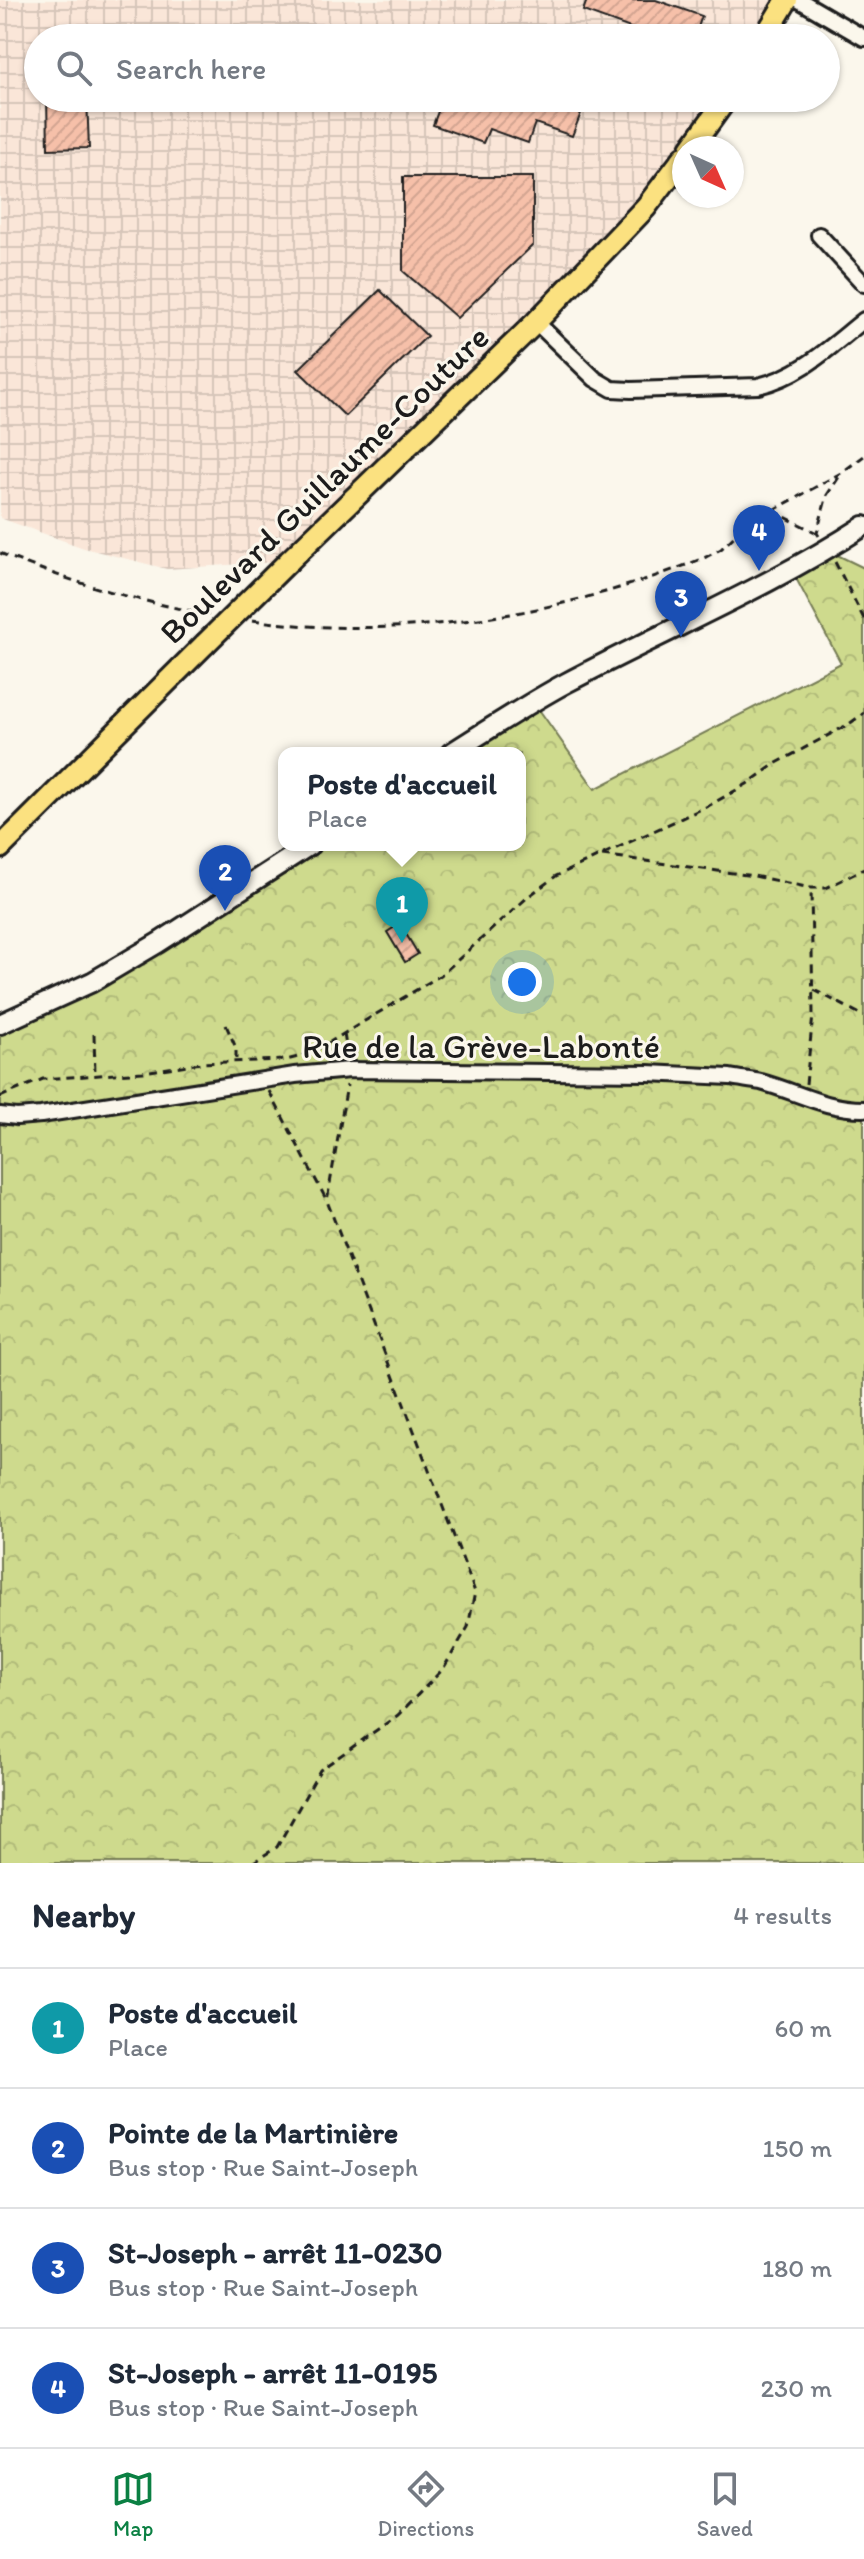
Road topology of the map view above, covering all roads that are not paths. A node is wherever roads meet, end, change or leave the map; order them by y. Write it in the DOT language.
graph roads {
  1 [pos="787,0"];
  2 [pos="799,0"];
  3 [pos="772,24"];
  4 [pos="864,38"];
  5 [pos="717,112"];
  6 [pos="700,136"];
  7 [pos="672,173"];
  8 [pos="819,235"];
  9 [pos="864,284"];
  10 [pos="864,320"];
  11 [pos="536,322"];
  12 [pos="864,526"];
  13 [pos="460,747"];
  14 [pos="0,848"];
  15 [pos="301,851"];
  16 [pos="0,1024"];
  17 [pos="864,1109"];
  18 [pos="0,1115"];
  1 -- 3 [label="main road"];
  2 -- 4 [label="street"];
  5 -- 6 [label="main road"];
  7 -- 11 [label="main road, Boulevard Guillaume-Couture"];
  8 -- 9 [label="street"];
  10 -- 11 [label="street"];
  11 -- 14 [label="main road, Boulevard Guillaume-Couture, bridge"];
  12 -- 13 [label="street"];
  15 -- 16 [label="street"];
  17 -- 18 [label="street, Rue de la Grève-Labonté"];
}
